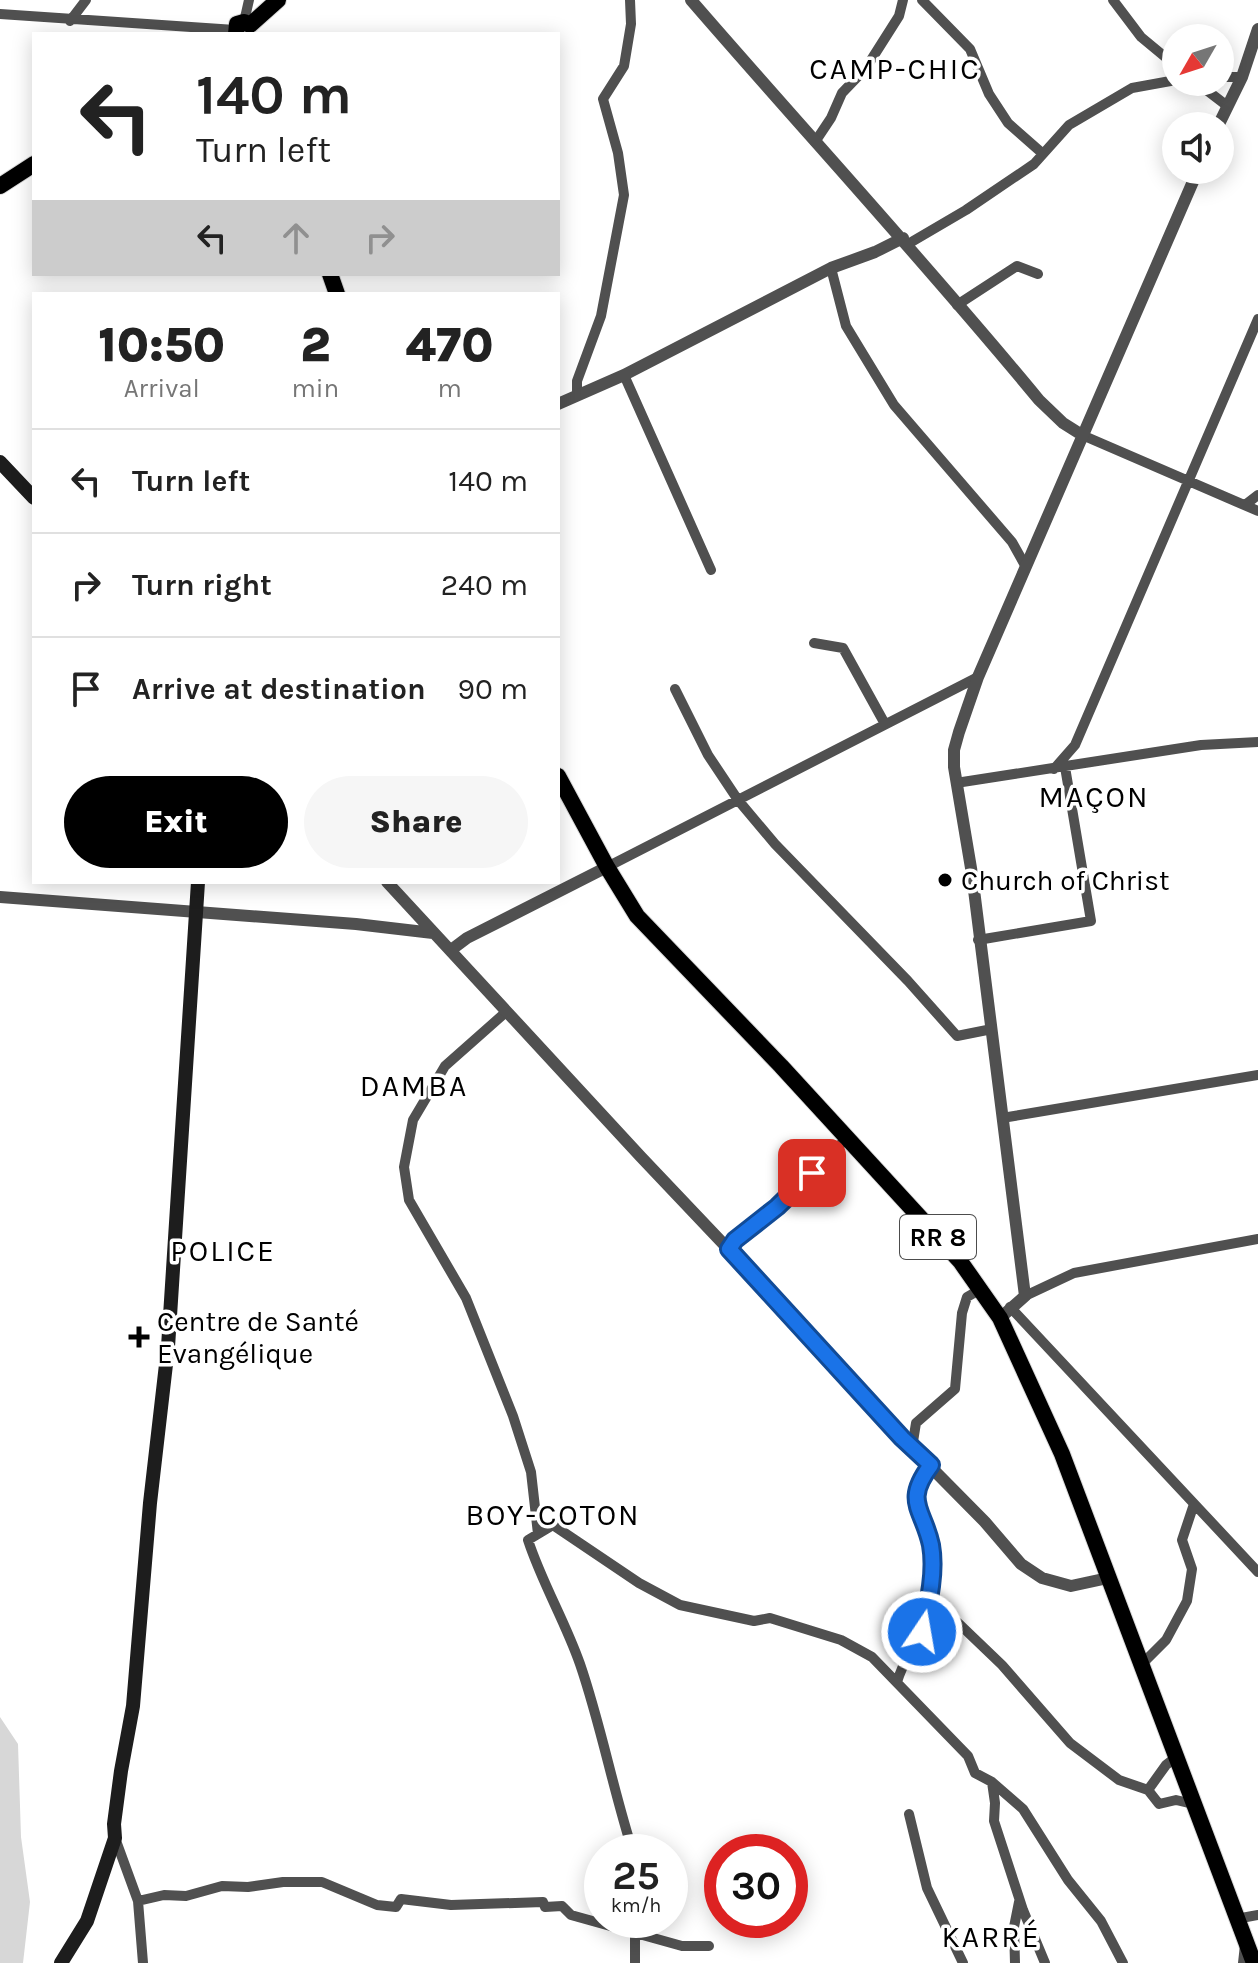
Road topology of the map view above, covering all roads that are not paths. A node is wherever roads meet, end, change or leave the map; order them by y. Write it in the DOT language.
graph roads {
  1 [pos="86,0"];
  2 [pos="249,0"];
  3 [pos="278,0"];
  4 [pos="630,0"];
  5 [pos="691,0"];
  6 [pos="903,0"];
  7 [pos="922,0"];
  8 [pos="1113,0"];
  9 [pos="0,14"];
  10 [pos="70,21"];
  11 [pos="243,29"];
  12 [pos="1257,37"];
  13 [pos="1162,54"];
  14 [pos="1234,77"];
  15 [pos="1242,77"];
  16 [pos="1162,83"];
  17 [pos="1214,96"];
  18 [pos="1226,105"];
  19 [pos="1223,112"];
  20 [pos="815,142"];
  21 [pos="1042,153"];
  22 [pos="32,165"];
  23 [pos="1192,184"];
  24 [pos="0,186"];
  25 [pos="906,241"];
  26 [pos="831,268"];
  27 [pos="1038,274"];
  28 [pos="957,305"];
  29 [pos="1258,319"];
  30 [pos="624,375"];
  31 [pos="577,395"];
  32 [pos="560,403"];
  33 [pos="1082,435"];
  34 [pos="0,462"];
  35 [pos="1188,481"];
  36 [pos="1258,495"];
  37 [pos="32,496"];
  38 [pos="1245,505"];
  39 [pos="1258,511"];
  40 [pos="1026,567"];
  41 [pos="711,570"];
  42 [pos="814,643"];
  43 [pos="978,677"];
  44 [pos="675,689"];
  45 [pos="885,724"];
  46 [pos="1258,742"];
  47 [pos="1059,768"];
  48 [pos="560,780"];
  49 [pos="956,783"];
  50 [pos="738,800"];
  51 [pos="607,867"];
  52 [pos="198,884"];
  53 [pos="389,884"];
  54 [pos="0,897"];
  55 [pos="197,911"];
  56 [pos="433,933"];
  57 [pos="978,940"];
  58 [pos="451,950"];
  59 [pos="506,1012"];
  60 [pos="992,1029"];
  61 [pos="1258,1075"];
  62 [pos="1002,1118"];
  63 [pos="847,1138"];
  64 [pos="1258,1239"];
  65 [pos="729,1249"];
  66 [pos="981,1289"];
  67 [pos="1025,1296"];
  68 [pos="1005,1313"];
  69 [pos="912,1448"];
  70 [pos="931,1465"];
  71 [pos="1194,1504"];
  72 [pos="538,1534"];
  73 [pos="1258,1572"];
  74 [pos="1108,1578"];
  75 [pos="930,1596"];
  76 [pos="1141,1665"];
  77 [pos="897,1682"];
  78 [pos="1175,1758"];
  79 [pos="992,1782"];
  80 [pos="1148,1790"];
  81 [pos="1193,1804"];
  82 [pos="909,1814"];
  83 [pos="628,1834"];
  84 [pos="115,1838"];
  85 [pos="1020,1900"];
  86 [pos="138,1901"];
  87 [pos="1258,1915"];
  88 [pos="584,1919"];
  89 [pos="1236,1919"];
  90 [pos="635,1938"];
  91 [pos="653,1938"];
  92 [pos="1246,1944"];
  93 [pos="709,1946"];
  94 [pos="61,1963"];
  95 [pos="143,1963"];
  96 [pos="635,1963"];
  97 [pos="963,1963"];
  98 [pos="1015,1963"];
  99 [pos="1045,1963"];
  100 [pos="1123,1963"];
  101 [pos="1243,1963"];
  102 [pos="1254,1963"];
  1 -- 10 [label="street"];
  2 -- 11 [label="street"];
  3 -- 11 [label="main road"];
  4 -- 31 [label="street"];
  5 -- 20 [label="street"];
  6 -- 20 [label="street"];
  7 -- 21 [label="street"];
  8 -- 13 [label="street"];
  9 -- 10 [label="street"];
  10 -- 11 [label="street"];
  12 -- 15 [label="street"];
  14 -- 15 [label="street"];
  15 -- 18 [label="street"];
  16 -- 21 [label="street"];
  17 -- 18 [label="street"];
  18 -- 19 [label="street"];
  20 -- 25 [label="street"];
  21 -- 25 [label="street"];
  22 -- 24 [label="main road"];
  23 -- 33 [label="street"];
  25 -- 26 [label="street"];
  25 -- 28 [label="street"];
  26 -- 30 [label="street"];
  26 -- 40 [label="street"];
  27 -- 28 [label="street"];
  28 -- 33 [label="street"];
  29 -- 35 [label="street"];
  30 -- 31 [label="street"];
  30 -- 41 [label="street"];
  31 -- 32 [label="street"];
  33 -- 35 [label="street"];
  33 -- 40 [label="street"];
  34 -- 37 [label="main road"];
  35 -- 38 [label="street"];
  35 -- 47 [label="street"];
  36 -- 38 [label="street"];
  38 -- 39 [label="street"];
  40 -- 43 [label="street"];
  42 -- 45 [label="street"];
  43 -- 45 [label="street"];
  43 -- 49 [label="street"];
  44 -- 50 [label="street"];
  45 -- 50 [label="street"];
  46 -- 47 [label="street"];
  47 -- 49 [label="street"];
  47 -- 57 [label="street"];
  48 -- 51 [label="main road, RR 8"];
  49 -- 57 [label="street"];
  50 -- 51 [label="street"];
  50 -- 60 [label="street"];
  51 -- 58 [label="street"];
  51 -- 63 [label="main road, RR 8"];
  52 -- 55 [label="main road"];
  53 -- 56 [label="street"];
  54 -- 55 [label="street"];
  55 -- 56 [label="street"];
  55 -- 84 [label="main road"];
  56 -- 58 [label="street"];
  57 -- 60 [label="street"];
  58 -- 59 [label="street"];
  59 -- 65 [label="street"];
  59 -- 72 [label="street"];
  60 -- 62 [label="street"];
  61 -- 62 [label="street"];
  62 -- 67 [label="street"];
  63 -- 65 [label="street"];
  63 -- 66 [label="main road, RR 8"];
  64 -- 67 [label="street"];
  65 -- 69 [label="street"];
  66 -- 68 [label="main road, RR 8"];
  66 -- 69 [label="street"];
  67 -- 68 [label="street"];
  68 -- 71 [label="street"];
  68 -- 74 [label="main road, RR 8"];
  69 -- 70 [label="street"];
  70 -- 74 [label="street"];
  70 -- 75 [label="street"];
  71 -- 73 [label="street"];
  71 -- 76 [label="street"];
  72 -- 77 [label="street"];
  72 -- 83 [label="street"];
  74 -- 76 [label="main road, RR 8"];
  75 -- 77 [label="street"];
  75 -- 80 [label="street"];
  76 -- 78 [label="main road, RR 8"];
  77 -- 79 [label="street"];
  78 -- 80 [label="street"];
  78 -- 81 [label="main road, RR 8"];
  79 -- 85 [label="street"];
  79 -- 100 [label="street"];
  80 -- 81 [label="street"];
  81 -- 89 [label="main road, RR 8"];
  82 -- 97 [label="street"];
  84 -- 86 [label="street"];
  84 -- 94 [label="main road"];
  85 -- 98 [label="street"];
  85 -- 99 [label="street"];
  86 -- 88 [label="street"];
  86 -- 95 [label="street"];
  87 -- 89 [label="street"];
  89 -- 92 [label="main road, RR 8"];
  90 -- 96 [label="street"];
  91 -- 93 [label="street"];
  92 -- 101 [label="street"];
  92 -- 102 [label="main road, RR 8"];
}
